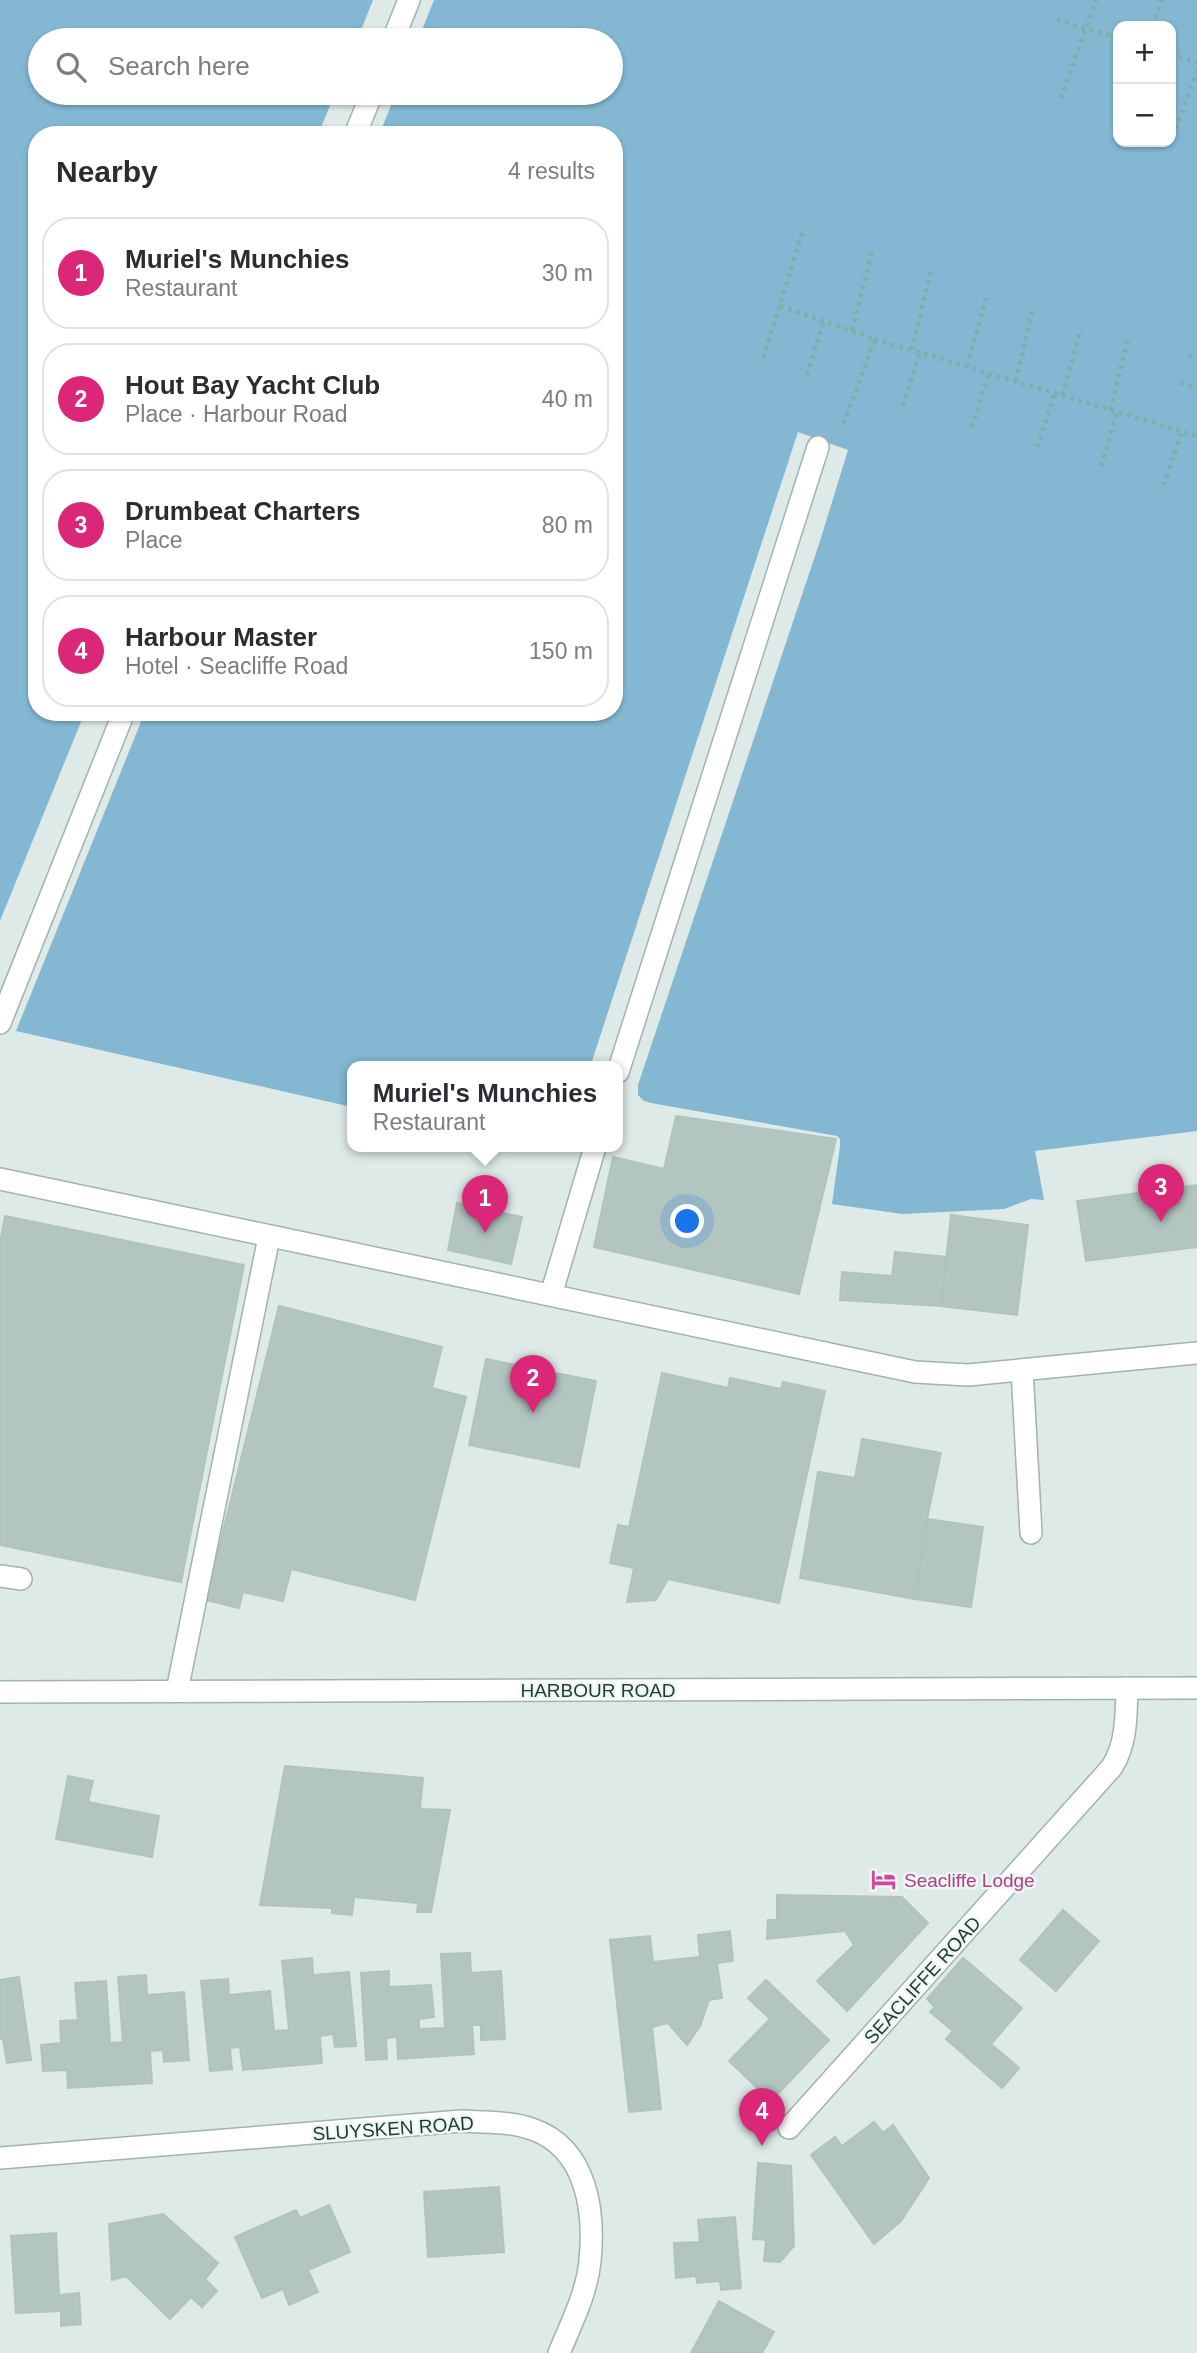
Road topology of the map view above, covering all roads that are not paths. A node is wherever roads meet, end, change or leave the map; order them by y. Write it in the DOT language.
graph roads {
  1 [pos="409,0"];
  2 [pos="398,28"];
  3 [pos="367,105"];
  4 [pos="359,126"];
  5 [pos="818,447"];
  6 [pos="120,721"];
  7 [pos="0,1023"];
  8 [pos="622,1061"];
  9 [pos="594,1152"];
  10 [pos="0,1179"];
  11 [pos="269,1237"];
  12 [pos="551,1295"];
  13 [pos="1197,1353"];
  14 [pos="1022,1370"];
  15 [pos="1031,1533"];
  16 [pos="1127,1688"];
  17 [pos="1197,1688"];
  18 [pos="177,1691"];
  19 [pos="0,1692"];
  20 [pos="789,2128"];
  21 [pos="0,2158"];
  22 [pos="559,2353"];
  1 -- 2 [label="street"];
  3 -- 4 [label="street"];
  5 -- 8 [label="street"];
  6 -- 7 [label="street"];
  9 -- 12 [label="street"];
  10 -- 11 [label="street"];
  11 -- 12 [label="street"];
  11 -- 18 [label="street"];
  12 -- 14 [label="street"];
  13 -- 14 [label="street"];
  14 -- 15 [label="street"];
  16 -- 17 [label="street, HARBOUR ROAD"];
  16 -- 18 [label="street, HARBOUR ROAD"];
  16 -- 20 [label="street, SEACLIFFE ROAD"];
  18 -- 19 [label="street, HARBOUR ROAD"];
  21 -- 22 [label="street, SLUYSKEN ROAD"];
}
